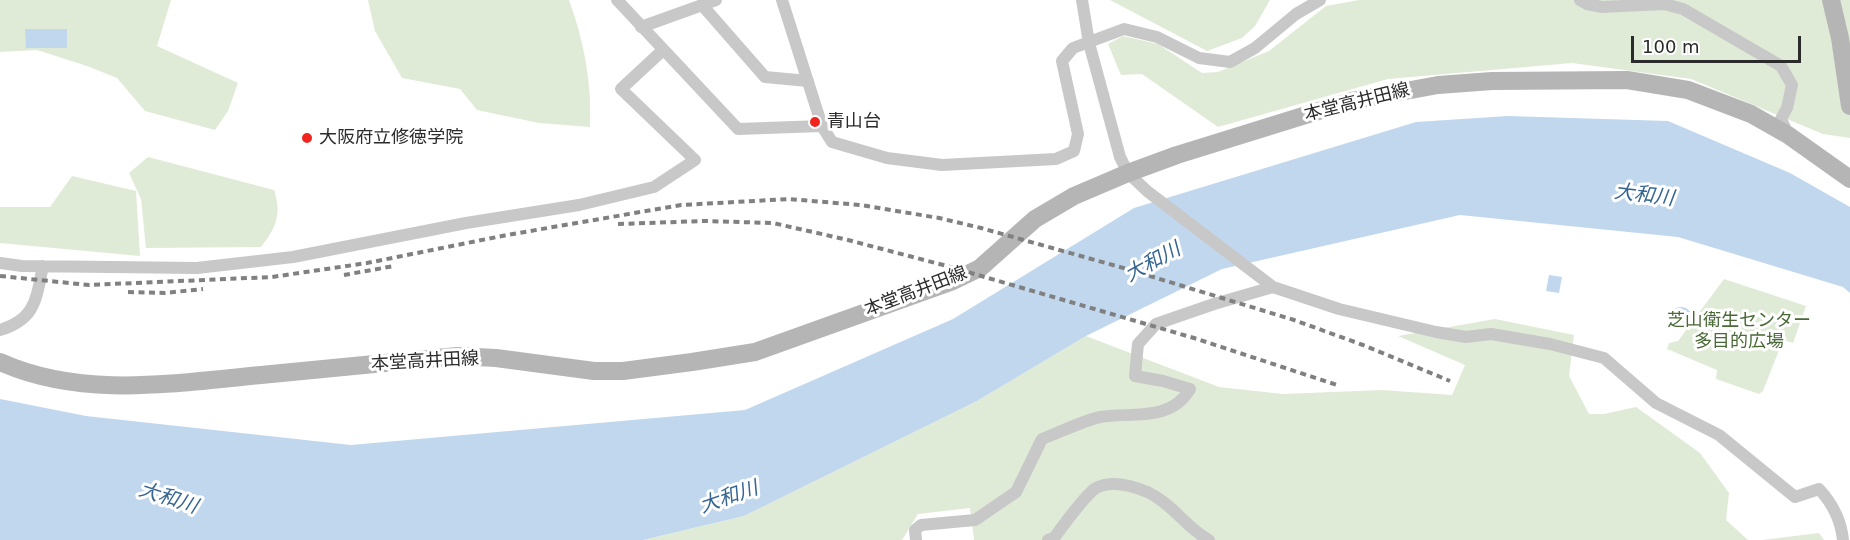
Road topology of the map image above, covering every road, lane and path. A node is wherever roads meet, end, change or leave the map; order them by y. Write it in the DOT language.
graph roads {
  1 [pos="617,0"];
  2 [pos="716,0"];
  3 [pos="782,0"];
  4 [pos="1082,0"];
  5 [pos="1320,0"];
  6 [pos="1580,0"];
  7 [pos="1830,0"];
  8 [pos="702,4"];
  9 [pos="642,27"];
  10 [pos="1089,43"];
  11 [pos="663,50"];
  12 [pos="808,81"];
  13 [pos="1850,106"];
  14 [pos="822,126"];
  15 [pos="1788,135"];
  16 [pos="1128,173"];
  17 [pos="1850,179"];
  18 [pos="0,263"];
  19 [pos="43,266"];
  20 [pos="1269,284"];
  21 [pos="0,330"];
  22 [pos="0,362"];
  23 [pos="916,540"];
  24 [pos="1048,540"];
  25 [pos="1209,540"];
  26 [pos="1843,540"];
  1 -- 9 [label="street"];
  2 -- 8 [label="street"];
  3 -- 12 [label="street"];
  4 -- 10 [label="street"];
  5 -- 10 [label="street"];
  6 -- 15 [label="street"];
  7 -- 13 [label="main road"];
  8 -- 9 [label="street"];
  8 -- 12 [label="street"];
  9 -- 11 [label="street"];
  10 -- 14 [label="street"];
  10 -- 16 [label="street"];
  11 -- 14 [label="street"];
  11 -- 19 [label="street"];
  12 -- 14 [label="street"];
  15 -- 16 [label="main road, 本堂高井田線"];
  15 -- 17 [label="main road, 本堂高井田線"];
  16 -- 20 [label="street"];
  16 -- 22 [label="main road, 本堂高井田線"];
  18 -- 19 [label="street"];
  19 -- 21 [label="street"];
  20 -- 23 [label="street"];
  20 -- 26 [label="street"];
  24 -- 25 [label="street"];
}
